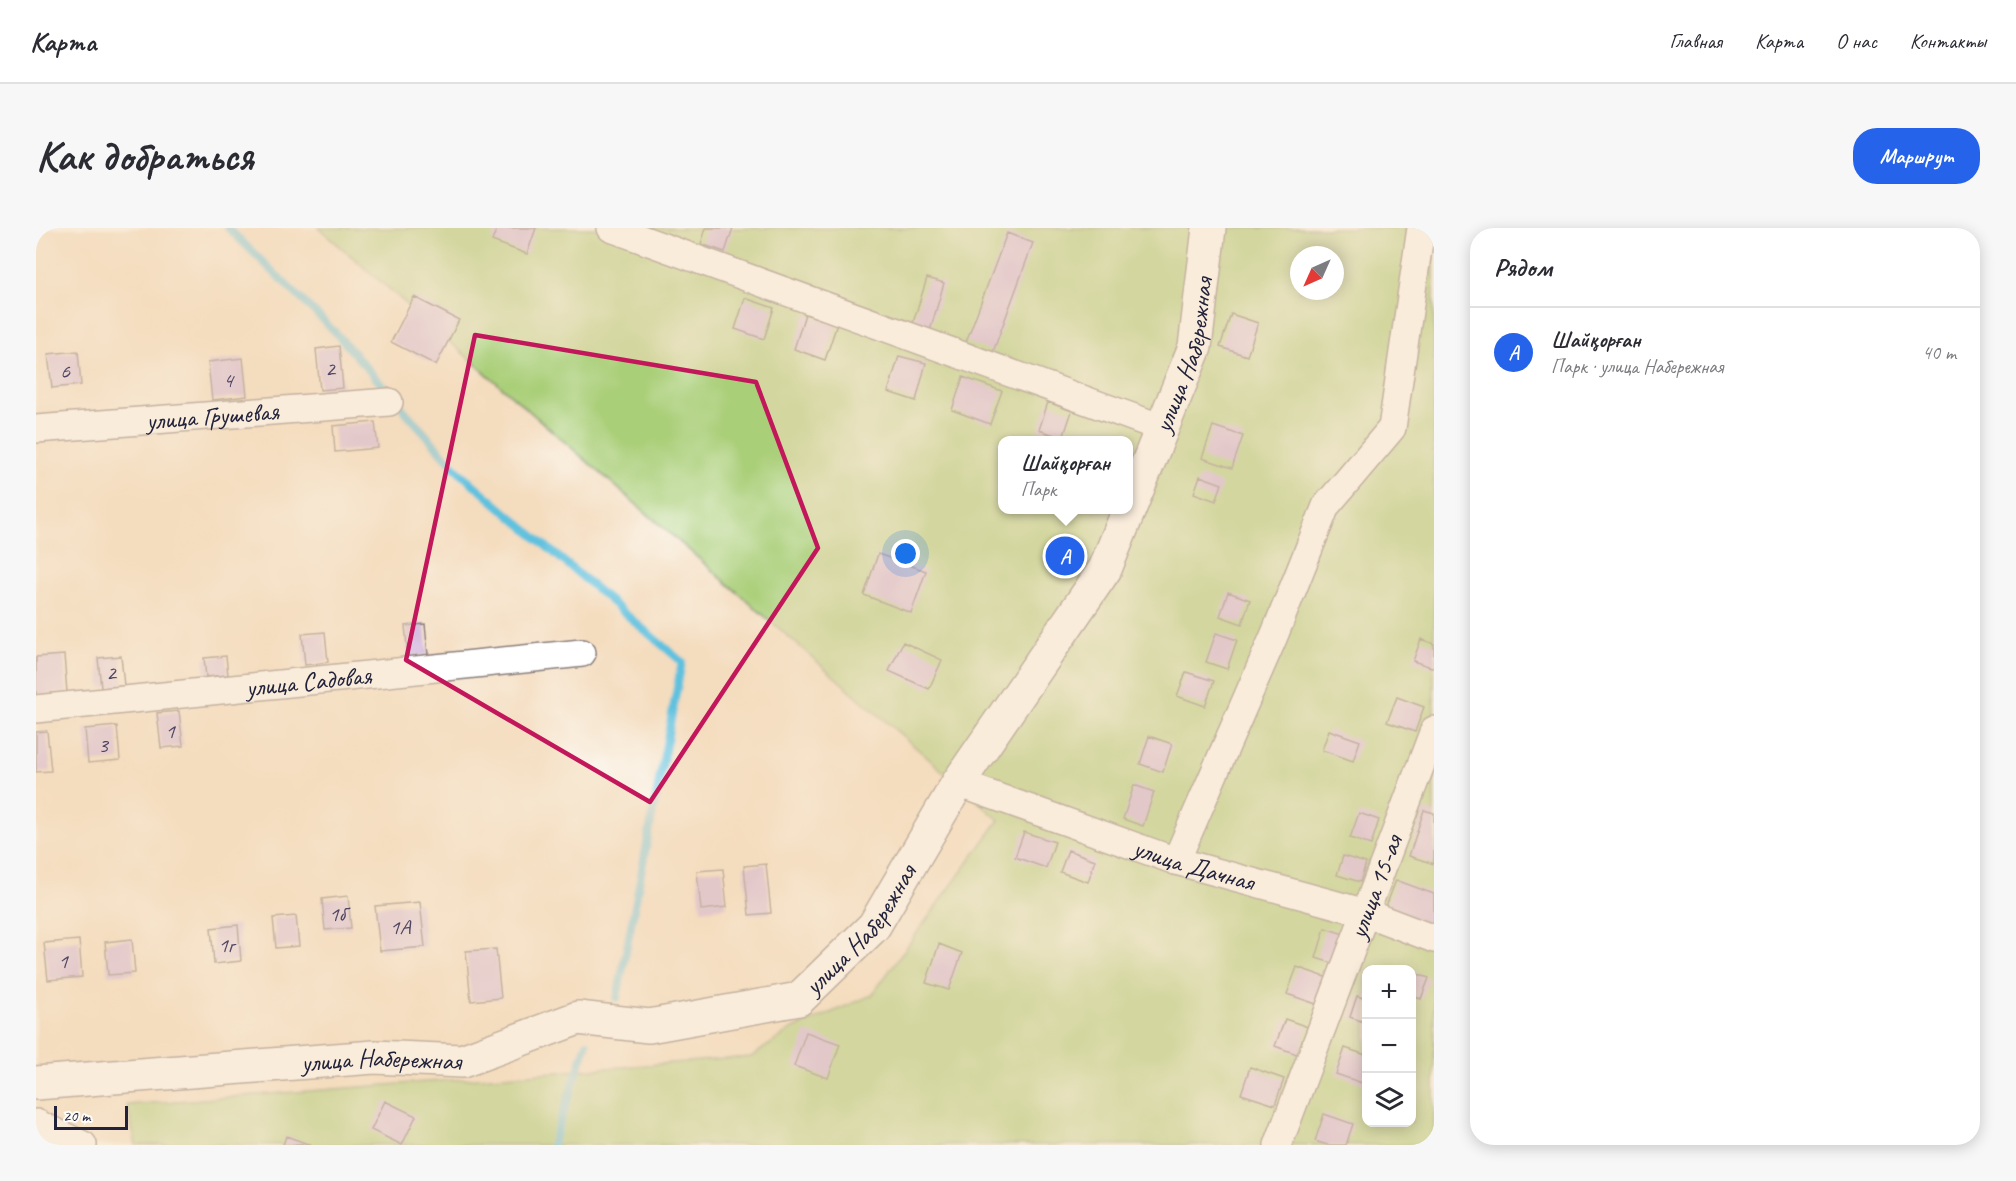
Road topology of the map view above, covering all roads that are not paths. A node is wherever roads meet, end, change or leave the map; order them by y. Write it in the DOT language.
graph roads {
  1 [pos="611,228"];
  2 [pos="1209,228"];
  3 [pos="1421,228"];
  4 [pos="389,402"];
  5 [pos="1162,428"];
  6 [pos="36,429"];
  7 [pos="1133,500"];
  8 [pos="1127,514"];
  9 [pos="582,653"];
  10 [pos="36,710"];
  11 [pos="1434,730"];
  12 [pos="958,783"];
  13 [pos="1176,861"];
  14 [pos="1366,913"];
  15 [pos="1434,939"];
  16 [pos="36,1083"];
  17 [pos="36,1123"];
  18 [pos="83,1145"];
  19 [pos="1278,1145"];
  1 -- 5 [label="street"];
  2 -- 5 [label="street, улица Набережная"];
  3 -- 13 [label="street"];
  4 -- 6 [label="street, улица Грушевая"];
  5 -- 7 [label="street, улица Набережная"];
  8 -- 12 [label="street, улица Набережная"];
  9 -- 10 [label="street, улица Садовая"];
  11 -- 14 [label="street, улица 15-ая"];
  12 -- 13 [label="street, улица Дачная"];
  12 -- 16 [label="street, улица Набережная"];
  13 -- 14 [label="street, улица Дачная"];
  14 -- 15 [label="street, улица Дачная"];
  14 -- 19 [label="street, улица 15-ая"];
  17 -- 18 [label="street"];
}
